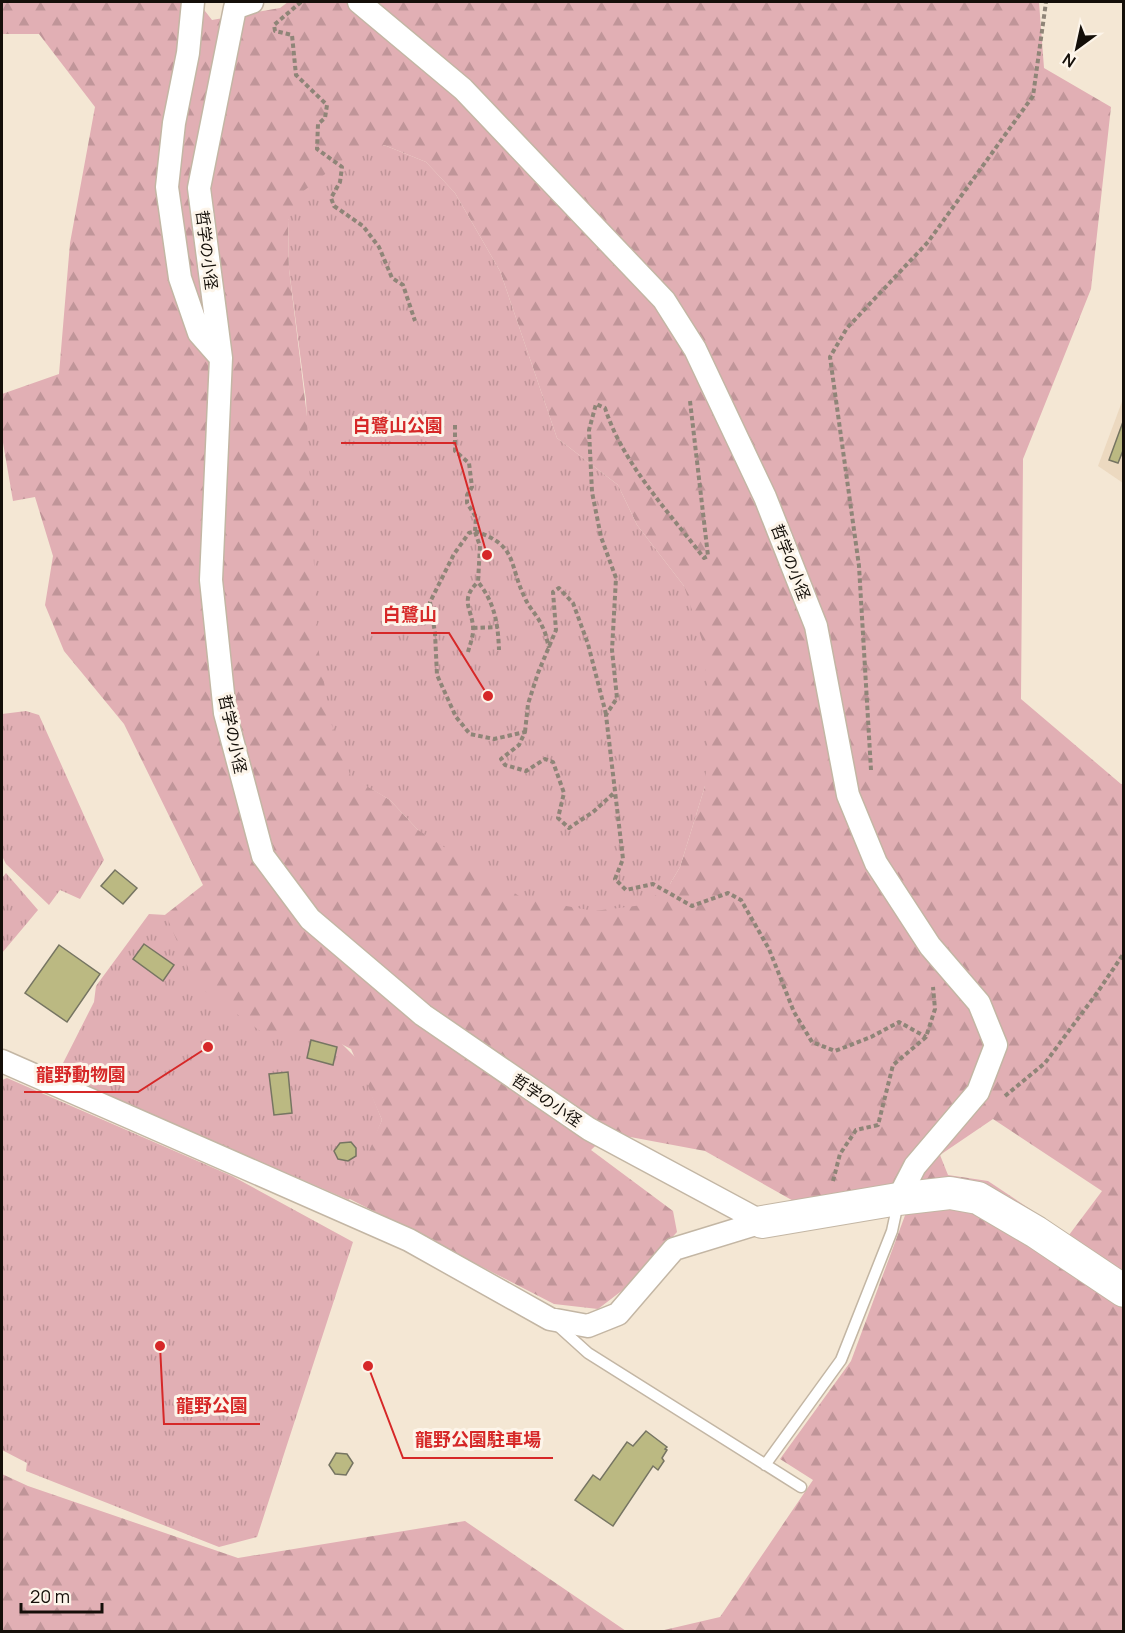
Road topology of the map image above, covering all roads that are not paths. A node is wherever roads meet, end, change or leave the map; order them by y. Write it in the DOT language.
graph roads {
  1 [pos="193,2"];
  2 [pos="252,2"];
  3 [pos="359,2"];
  4 [pos="221,358"];
  5 [pos="2,1061"];
  6 [pos="898,1199"];
  7 [pos="762,1222"];
  8 [pos="1124,1291"];
  9 [pos="550,1319"];
  10 [pos="765,1465"];
  11 [pos="801,1487"];
  1 -- 4 [label="street"];
  2 -- 4 [label="street, 哲学の小径"];
  3 -- 6 [label="street, 哲学の小径"];
  4 -- 7 [label="street, 哲学の小径"];
  5 -- 9 [label="street"];
  6 -- 7 [label="street"];
  6 -- 8 [label="street"];
  6 -- 10 [label="lane"];
  7 -- 9 [label="street"];
  9 -- 10 [label="lane"];
  10 -- 11 [label="lane"];
}
